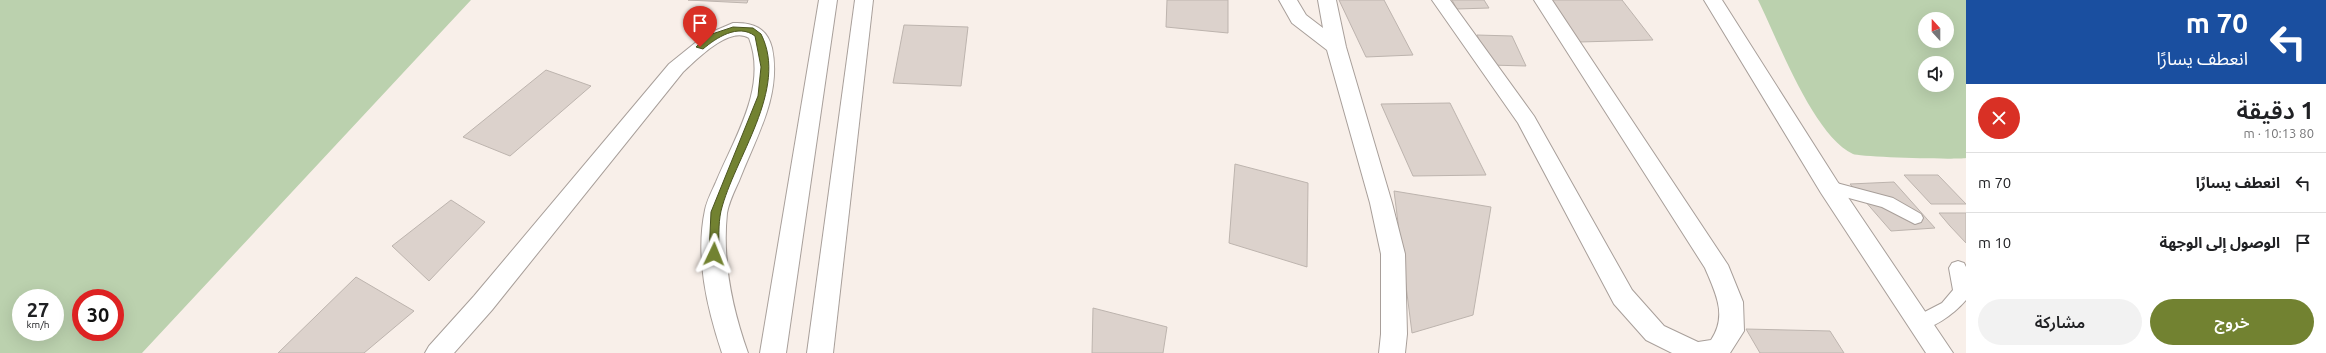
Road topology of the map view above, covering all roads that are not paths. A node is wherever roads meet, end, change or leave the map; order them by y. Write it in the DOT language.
graph roads {
  1 [pos="828,0"];
  2 [pos="864,0"];
  3 [pos="1288,0"];
  4 [pos="1327,0"];
  5 [pos="1441,0"];
  6 [pos="1543,0"];
  7 [pos="1713,0"];
  8 [pos="1336,47"];
  9 [pos="1829,187"];
  10 [pos="1915,218"];
  11 [pos="1958,268"];
  12 [pos="1919,323"];
  13 [pos="438,353"];
  14 [pos="735,353"];
  15 [pos="773,353"];
  16 [pos="820,353"];
  17 [pos="1392,353"];
  18 [pos="1940,353"];
  1 -- 15 [label="street"];
  2 -- 16 [label="street"];
  3 -- 8 [label="street"];
  4 -- 8 [label="street"];
  5 -- 6 [label="street"];
  7 -- 9 [label="street"];
  8 -- 17 [label="street"];
  9 -- 10 [label="lane"];
  9 -- 12 [label="street"];
  11 -- 12 [label="lane"];
  12 -- 18 [label="street"];
  13 -- 14 [label="street"];
}
